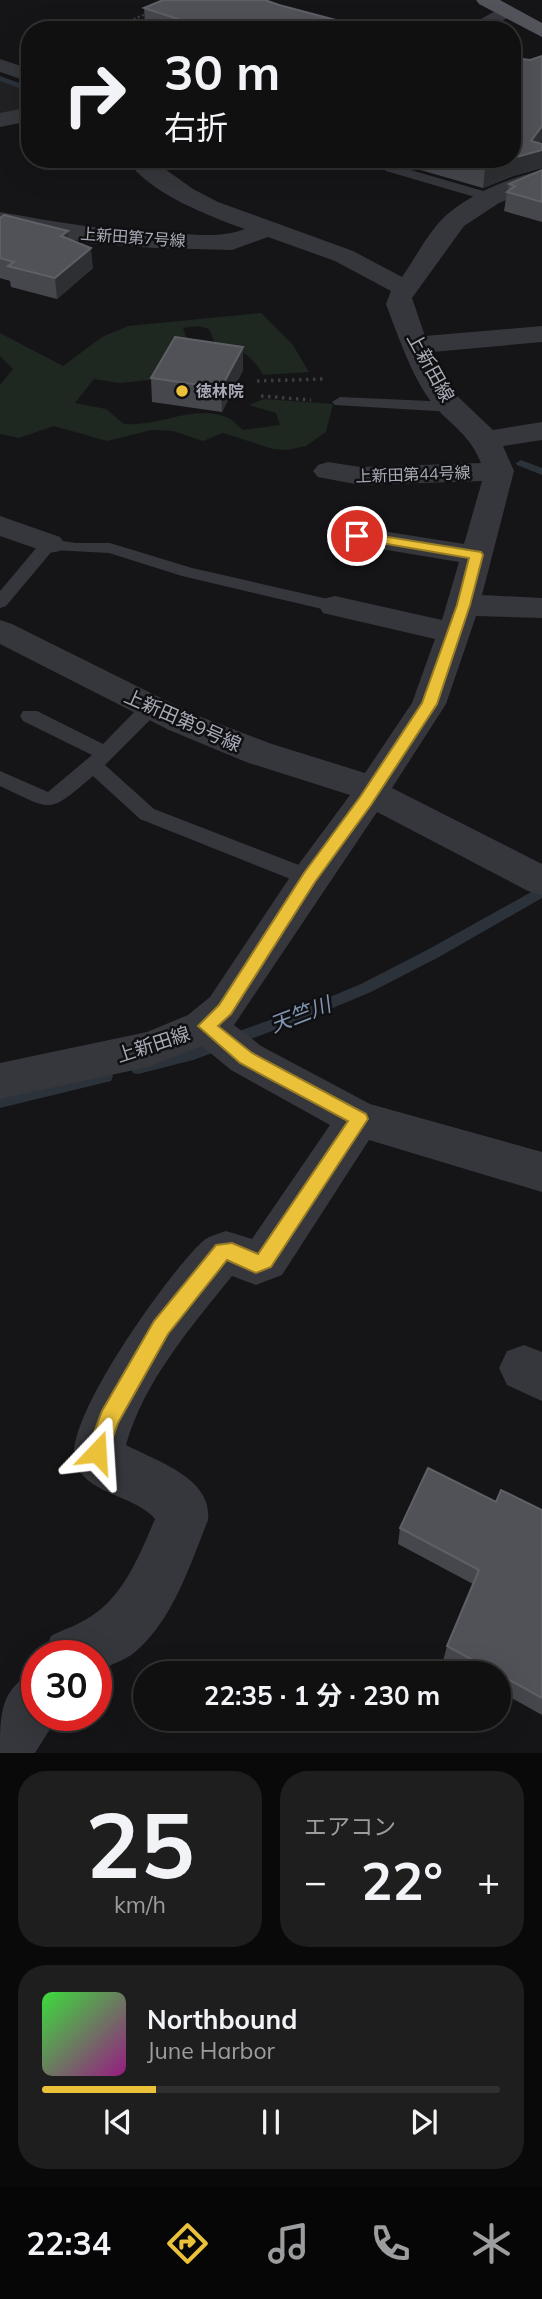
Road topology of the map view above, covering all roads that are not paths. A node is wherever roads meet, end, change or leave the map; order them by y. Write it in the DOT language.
graph roads {
  1 [pos="485,0"];
  2 [pos="506,11"];
  3 [pos="491,21"];
  4 [pos="542,31"];
  5 [pos="21,116"];
  6 [pos="0,120"];
  7 [pos="147,168"];
  8 [pos="390,168"];
  9 [pos="542,177"];
  10 [pos="492,198"];
  11 [pos="0,219"];
  12 [pos="265,230"];
  13 [pos="405,289"];
  14 [pos="542,334"];
  15 [pos="415,345"];
  16 [pos="340,402"];
  17 [pos="452,407"];
  18 [pos="542,431"];
  19 [pos="486,440"];
  20 [pos="328,471"];
  21 [pos="499,471"];
  22 [pos="0,525"];
  23 [pos="357,536"];
  24 [pos="49,544"];
  25 [pos="476,555"];
  26 [pos="0,602"];
  27 [pos="335,606"];
  28 [pos="542,608"];
  29 [pos="458,619"];
  30 [pos="0,631"];
  31 [pos="150,708"];
  32 [pos="30,716"];
  33 [pos="99,759"];
  34 [pos="0,778"];
  35 [pos="372,791"];
  36 [pos="310,878"];
  37 [pos="541,880"];
  38 [pos="219,1037"];
  39 [pos="0,1081"];
  40 [pos="359,1119"];
  41 [pos="542,1172"];
  42 [pos="103,1640"];
  43 [pos="21,1723"];
  44 [pos="2,1753"];
  1 -- 2 [label="main road"];
  2 -- 3 [label="street"];
  2 -- 4 [label="main road"];
  5 -- 6 [label="street"];
  7 -- 12 [label="street"];
  8 -- 10 [label="lane"];
  9 -- 10 [label="street"];
  10 -- 13 [label="street"];
  11 -- 12 [label="street, 上新田第7号線"];
  12 -- 13 [label="street"];
  13 -- 15 [label="street, 上新田線"];
  14 -- 15 [label="street"];
  15 -- 17 [label="street, 上新田線"];
  16 -- 17 [label="lane"];
  17 -- 19 [label="street, 上新田線"];
  18 -- 19 [label="street"];
  19 -- 21 [label="street, 上新田線"];
  20 -- 21 [label="street, 上新田第44号線"];
  21 -- 25 [label="street, 上新田線"];
  22 -- 24 [label="street"];
  23 -- 25 [label="street"];
  24 -- 26 [label="lane"];
  24 -- 27 [label="lane"];
  25 -- 29 [label="street, 上新田線"];
  27 -- 29 [label="street"];
  28 -- 29 [label="street"];
  29 -- 35 [label="street, 上新田線"];
  30 -- 31 [label="street, 上新田第9号線"];
  31 -- 33 [label="lane"];
  31 -- 35 [label="street, 上新田第9号線"];
  32 -- 33 [label="lane"];
  33 -- 34 [label="lane"];
  33 -- 36 [label="lane"];
  35 -- 36 [label="street, 上新田線"];
  35 -- 37 [label="street, 上新田第9号線"];
  36 -- 38 [label="street, 上新田線"];
  38 -- 39 [label="street, 上新田線"];
  38 -- 40 [label="street"];
  40 -- 41 [label="street"];
  40 -- 42 [label="street"];
  43 -- 44 [label="street"];
}
